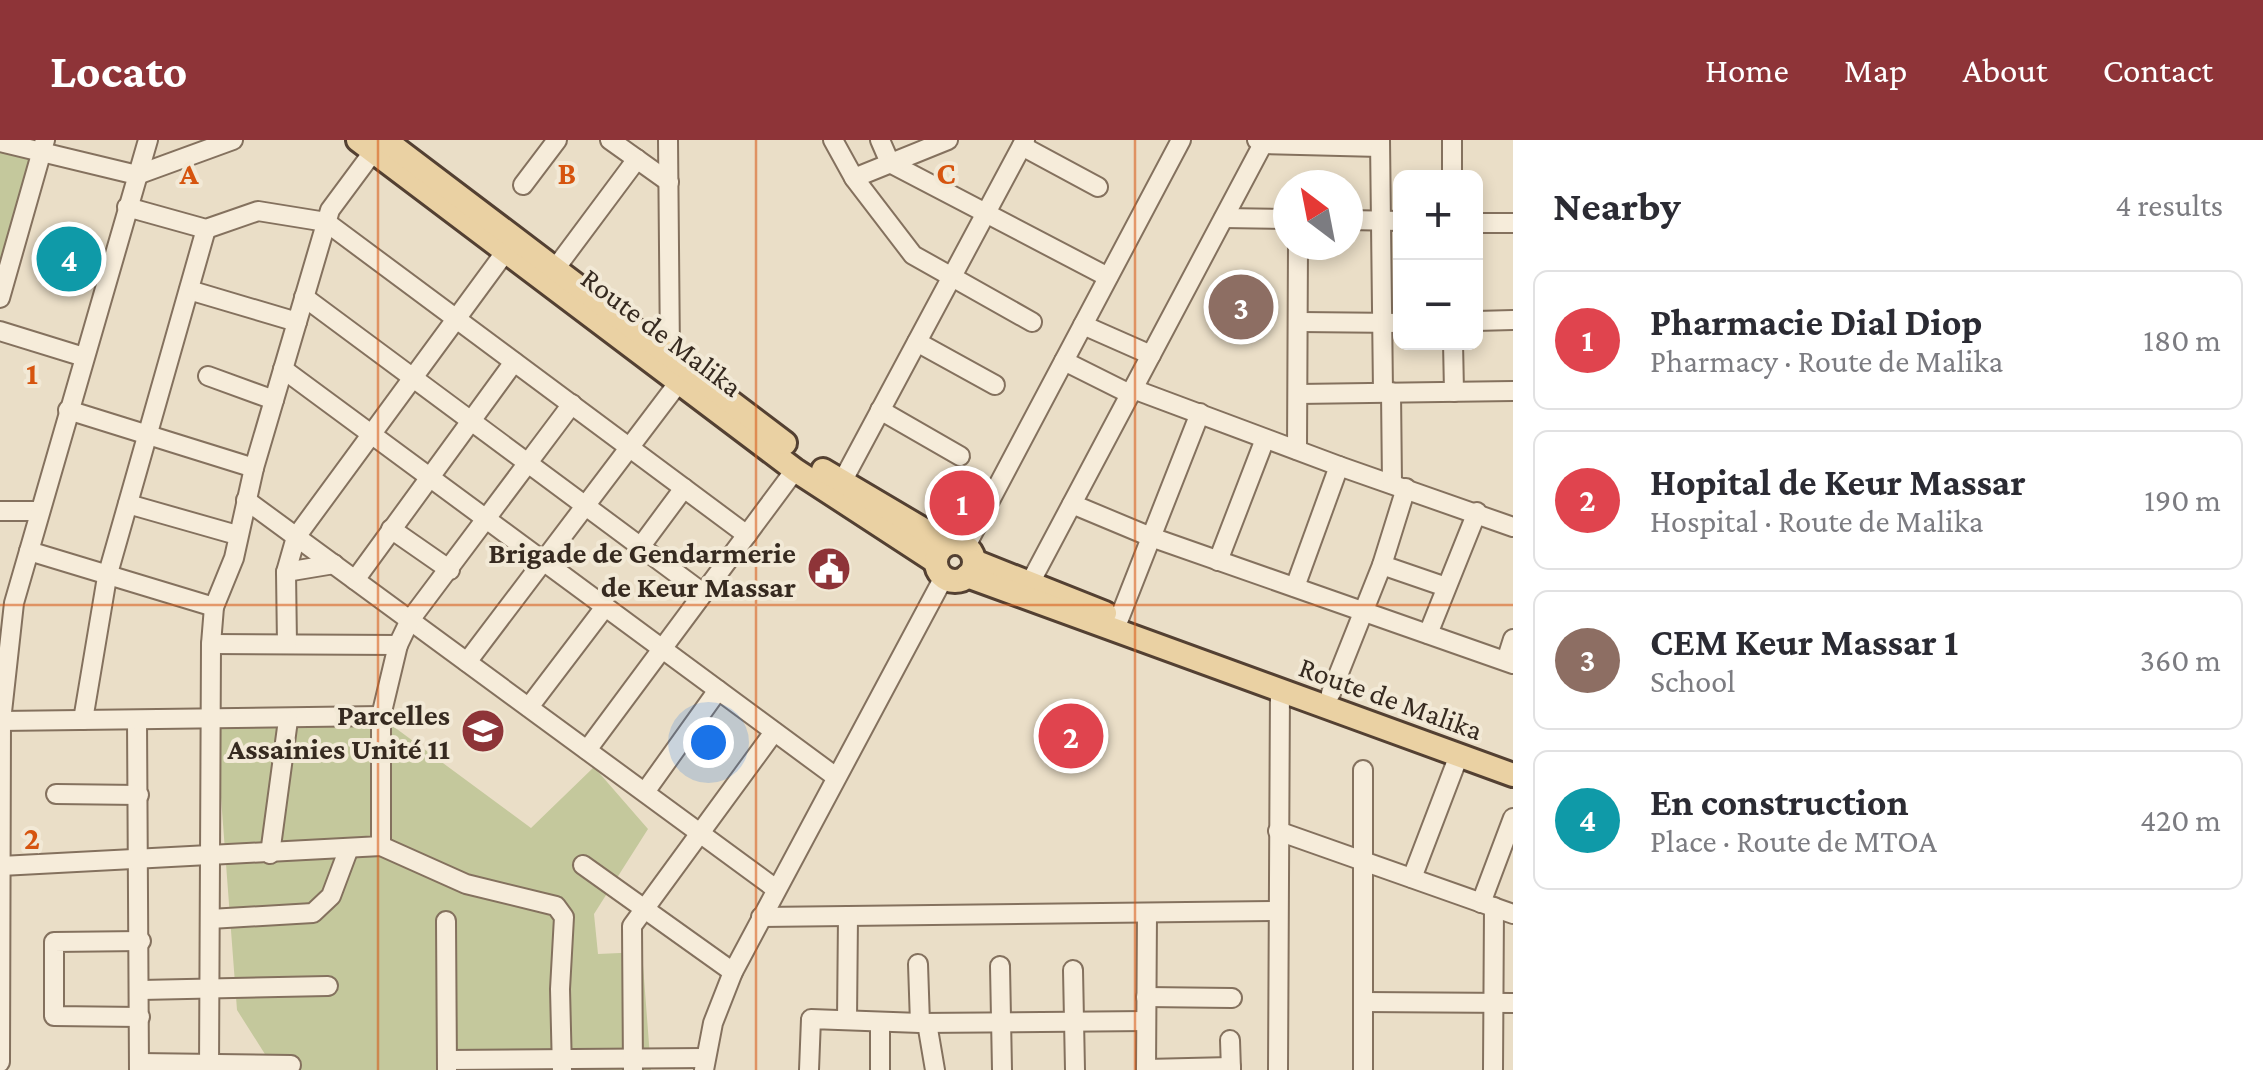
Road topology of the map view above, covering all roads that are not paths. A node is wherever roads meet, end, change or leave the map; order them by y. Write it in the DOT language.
graph roads {
  1 [pos="148,140"];
  2 [pos="233,140"];
  3 [pos="556,140"];
  4 [pos="610,140"];
  5 [pos="668,140"];
  6 [pos="833,140"];
  7 [pos="880,140"];
  8 [pos="948,140"];
  9 [pos="1181,140"];
  10 [pos="1452,140"];
  11 [pos="1262,141"];
  12 [pos="0,142"];
  13 [pos="1023,143"];
  14 [pos="372,144"];
  15 [pos="1380,144"];
  16 [pos="44,145"];
  17 [pos="637,160"];
  18 [pos="890,163"];
  19 [pos="1452,170"];
  20 [pos="137,175"];
  21 [pos="854,178"];
  22 [pos="668,182"];
  23 [pos="523,185"];
  24 [pos="1098,187"];
  25 [pos="127,208"];
  26 [pos="986,214"];
  27 [pos="1224,218"];
  28 [pos="1273,219"];
  29 [pos="1363,220"];
  30 [pos="1391,221"];
  31 [pos="326,222"];
  32 [pos="1483,222"];
  33 [pos="1513,223"];
  34 [pos="206,229"];
  35 [pos="506,252"];
  36 [pos="1298,260"];
  37 [pos="556,269"];
  38 [pos="951,278"];
  39 [pos="1108,278"];
  40 [pos="189,290"];
  41 [pos="304,297"];
  42 [pos="0,298"];
  43 [pos="456,318"];
  44 [pos="1513,320"];
  45 [pos="1483,321"];
  46 [pos="297,322"];
  47 [pos="1032,322"];
  48 [pos="1300,322"];
  49 [pos="1391,323"];
  50 [pos="1083,324"];
  51 [pos="0,331"];
  52 [pos="917,342"];
  53 [pos="1454,350"];
  54 [pos="670,355"];
  55 [pos="1151,356"];
  56 [pos="84,357"];
  57 [pos="1064,361"];
  58 [pos="514,362"];
  59 [pos="283,369"];
  60 [pos="208,376"];
  61 [pos="413,378"];
  62 [pos="680,382"];
  63 [pos="995,385"];
  64 [pos="1132,392"];
  65 [pos="1387,392"];
  66 [pos="1454,392"];
  67 [pos="1513,392"];
  68 [pos="1298,394"];
  69 [pos="274,400"];
  70 [pos="572,404"];
  71 [pos="68,410"];
  72 [pos="880,410"];
  73 [pos="1200,413"];
  74 [pos="471,420"];
  75 [pos="148,434"];
  76 [pos="371,434"];
  77 [pos="1265,439"];
  78 [pos="630,448"];
  79 [pos="1297,450"];
  80 [pos="960,456"];
  81 [pos="529,463"];
  82 [pos="1339,466"];
  83 [pos="254,468"];
  84 [pos="795,470"];
  85 [pos="430,477"];
  86 [pos="842,482"];
  87 [pos="1399,486"];
  88 [pos="684,488"];
  89 [pos="246,500"];
  90 [pos="128,504"];
  91 [pos="1072,504"];
  92 [pos="586,506"];
  93 [pos="0,510"];
  94 [pos="40,510"];
  95 [pos="1478,512"];
  96 [pos="488,520"];
  97 [pos="1513,526"];
  98 [pos="390,530"];
  99 [pos="237,535"];
  100 [pos="747,535"];
  101 [pos="296,537"];
  102 [pos="1151,537"];
  103 [pos="640,546"];
  104 [pos="30,551"];
  105 [pos="956,561"];
  106 [pos="1218,561"];
  107 [pos="544,562"];
  108 [pos="334,564"];
  109 [pos="1382,565"];
  110 [pos="450,570"];
  111 [pos="286,572"];
  112 [pos="107,577"];
  113 [pos="355,580"];
  114 [pos="1030,583"];
  115 [pos="1294,587"];
  116 [pos="1446,587"];
  117 [pos="703,593"];
  118 [pos="7,603"];
  119 [pos="214,607"];
  120 [pos="606,607"];
  121 [pos="1364,613"];
  122 [pos="1120,619"];
  123 [pos="410,620"];
  124 [pos="1428,634"];
  125 [pos="1513,639"];
  126 [pos="211,644"];
  127 [pos="286,644"];
  128 [pos="398,645"];
  129 [pos="662,648"];
  130 [pos="467,662"];
  131 [pos="1509,662"];
  132 [pos="1,685"];
  133 [pos="1280,689"];
  134 [pos="718,690"];
  135 [pos="1331,693"];
  136 [pos="529,708"];
  137 [pos="381,716"];
  138 [pos="82,720"];
  139 [pos="137,720"];
  140 [pos="210,720"];
  141 [pos="288,720"];
  142 [pos="1,721"];
  143 [pos="774,732"];
  144 [pos="586,750"];
  145 [pos="1459,755"];
  146 [pos="1513,760"];
  147 [pos="1363,770"];
  148 [pos="1513,774"];
  149 [pos="836,777"];
  150 [pos="644,792"];
  151 [pos="56,794"];
  152 [pos="139,794"];
  153 [pos="1513,818"];
  154 [pos="1278,831"];
  155 [pos="700,833"];
  156 [pos="0,837"];
  157 [pos="381,846"];
  158 [pos="350,848"];
  159 [pos="270,854"];
  160 [pos="210,856"];
  161 [pos="140,860"];
  162 [pos="1362,861"];
  163 [pos="583,865"];
  164 [pos="1,866"];
  165 [pos="1412,878"];
  166 [pos="776,888"];
  167 [pos="1488,905"];
  168 [pos="645,909"];
  169 [pos="1278,911"];
  170 [pos="1147,913"];
  171 [pos="1513,914"];
  172 [pos="848,916"];
  173 [pos="761,917"];
  174 [pos="210,919"];
  175 [pos="446,921"];
  176 [pos="141,941"];
  177 [pos="918,964"];
  178 [pos="1000,966"];
  179 [pos="1074,970"];
  180 [pos="733,972"];
  181 [pos="0,974"];
  182 [pos="328,986"];
  183 [pos="140,990"];
  184 [pos="210,990"];
  185 [pos="1146,997"];
  186 [pos="1232,998"];
  187 [pos="1363,1002"];
  188 [pos="1493,1002"];
  189 [pos="1513,1002"];
  190 [pos="140,1017"];
  191 [pos="847,1020"];
  192 [pos="1146,1021"];
  193 [pos="880,1022"];
  194 [pos="1000,1022"];
  195 [pos="1074,1022"];
  196 [pos="924,1023"];
  197 [pos="1230,1040"];
  198 [pos="0,1062"];
  199 [pos="562,1064"];
  200 [pos="633,1064"];
  201 [pos="704,1064"];
  202 [pos="291,1065"];
  203 [pos="447,1065"];
  204 [pos="139,1066"];
  205 [pos="209,1066"];
  206 [pos="1231,1069"];
  207 [pos="809,1070"];
  208 [pos="880,1070"];
  209 [pos="935,1070"];
  210 [pos="1002,1070"];
  211 [pos="1076,1070"];
  212 [pos="1146,1070"];
  213 [pos="1278,1070"];
  214 [pos="1363,1070"];
  215 [pos="1493,1070"];
  1 -- 20 [label="street"];
  2 -- 20 [label="street"];
  3 -- 23 [label="street"];
  4 -- 17 [label="street"];
  5 -- 22 [label="street"];
  6 -- 21 [label="street"];
  7 -- 18 [label="street"];
  8 -- 18 [label="street"];
  9 -- 39 [label="street"];
  10 -- 19 [label="street"];
  11 -- 15 [label="street"];
  11 -- 27 [label="street"];
  12 -- 16 [label="street"];
  13 -- 24 [label="street"];
  13 -- 26 [label="street"];
  14 -- 31 [label="street"];
  14 -- 35 [label="main road, Route de Malika"];
  14 -- 37 [label="main road, Route de Malika"];
  15 -- 30 [label="street"];
  16 -- 20 [label="street"];
  16 -- 42 [label="street"];
  17 -- 22 [label="street"];
  17 -- 37 [label="street"];
  18 -- 21 [label="street"];
  18 -- 26 [label="street"];
  20 -- 25 [label="street"];
  21 -- 38 [label="street"];
  22 -- 54 [label="street"];
  25 -- 34 [label="street"];
  25 -- 56 [label="street"];
  26 -- 38 [label="street"];
  26 -- 39 [label="street"];
  27 -- 28 [label="street"];
  27 -- 55 [label="street"];
  29 -- 30 [label="street"];
  30 -- 49 [label="street"];
  31 -- 34 [label="street"];
  31 -- 41 [label="street"];
  31 -- 43 [label="street"];
  32 -- 33 [label="street"];
  34 -- 40 [label="street"];
  35 -- 43 [label="street"];
  35 -- 62 [label="main road, Route de Malika"];
  36 -- 48 [label="street"];
  37 -- 54 [label="main road, Route de Malika"];
  38 -- 47 [label="street"];
  38 -- 52 [label="street"];
  39 -- 50 [label="street"];
  40 -- 46 [label="street"];
  40 -- 75 [label="street"];
  41 -- 46 [label="street"];
  41 -- 61 [label="street"];
  43 -- 58 [label="street"];
  43 -- 61 [label="street"];
  44 -- 45 [label="street"];
  46 -- 59 [label="street"];
  48 -- 49 [label="street"];
  48 -- 68 [label="street"];
  49 -- 65 [label="street"];
  50 -- 55 [label="street"];
  50 -- 57 [label="street"];
  51 -- 56 [label="street"];
  52 -- 63 [label="street"];
  52 -- 72 [label="street"];
  53 -- 66 [label="street"];
  54 -- 86 [label="main road, Route de Malika"];
  55 -- 64 [label="street"];
  56 -- 71 [label="street"];
  57 -- 64 [label="street"];
  57 -- 105 [label="street"];
  58 -- 70 [label="street"];
  58 -- 74 [label="street"];
  59 -- 69 [label="street"];
  59 -- 76 [label="street"];
  60 -- 69 [label="street"];
  61 -- 74 [label="street"];
  61 -- 76 [label="street"];
  62 -- 78 [label="street"];
  62 -- 84 [label="main road, Route de Malika"];
  64 -- 73 [label="street"];
  64 -- 91 [label="street"];
  65 -- 66 [label="street"];
  65 -- 68 [label="street"];
  65 -- 87 [label="street"];
  66 -- 67 [label="street"];
  68 -- 79 [label="street"];
  69 -- 83 [label="street"];
  70 -- 78 [label="street"];
  70 -- 81 [label="street"];
  71 -- 75 [label="street"];
  71 -- 94 [label="street"];
  72 -- 80 [label="street"];
  72 -- 86 [label="street"];
  73 -- 77 [label="street"];
  73 -- 102 [label="street"];
  74 -- 81 [label="street"];
  74 -- 85 [label="street"];
  75 -- 83 [label="street"];
  75 -- 90 [label="street"];
  76 -- 85 [label="street"];
  76 -- 101 [label="street"];
  77 -- 79 [label="street"];
  77 -- 106 [label="street"];
  78 -- 88 [label="street"];
  78 -- 92 [label="street"];
  79 -- 82 [label="street"];
  81 -- 92 [label="street"];
  81 -- 96 [label="street"];
  82 -- 87 [label="street"];
  82 -- 115 [label="street"];
  83 -- 89 [label="street"];
  84 -- 100 [label="street"];
  84 -- 105 [label="main road, Route de Malika"];
  85 -- 96 [label="street"];
  85 -- 98 [label="street"];
  86 -- 105 [label="main road, Route de Malika"];
  87 -- 95 [label="street"];
  87 -- 109 [label="street"];
  88 -- 100 [label="street"];
  88 -- 103 [label="street"];
  89 -- 99 [label="street"];
  89 -- 101 [label="street"];
  90 -- 99 [label="street"];
  90 -- 112 [label="street"];
  91 -- 102 [label="street"];
  91 -- 114 [label="street"];
  92 -- 103 [label="street"];
  92 -- 107 [label="street"];
  93 -- 94 [label="street"];
  94 -- 104 [label="street"];
  95 -- 97 [label="street"];
  95 -- 116 [label="street"];
  96 -- 107 [label="street"];
  96 -- 110 [label="street"];
  98 -- 110 [label="street"];
  98 -- 113 [label="street"];
  99 -- 119 [label="street"];
  100 -- 117 [label="street"];
  101 -- 108 [label="street"];
  101 -- 111 [label="street"];
  102 -- 106 [label="street"];
  102 -- 122 [label="street"];
  103 -- 117 [label="street"];
  104 -- 112 [label="street"];
  104 -- 118 [label="street"];
  105 -- 114 [label="main road, Route de Malika"];
  105 -- 133 [label="main road, Route de Malika"];
  105 -- 149 [label="street"];
  106 -- 115 [label="street"];
  107 -- 120 [label="street"];
  107 -- 130 [label="street"];
  108 -- 111 [label="street"];
  108 -- 113 [label="street"];
  109 -- 116 [label="street"];
  109 -- 121 [label="street"];
  110 -- 123 [label="street"];
  111 -- 127 [label="street"];
  112 -- 119 [label="street"];
  112 -- 138 [label="street"];
  113 -- 123 [label="street"];
  114 -- 122 [label="main road, Route de Malika"];
  115 -- 121 [label="street"];
  116 -- 124 [label="street"];
  117 -- 129 [label="street"];
  118 -- 132 [label="street"];
  119 -- 126 [label="street"];
  120 -- 129 [label="street"];
  120 -- 136 [label="street"];
  121 -- 124 [label="street"];
  121 -- 135 [label="street"];
  122 -- 135 [label="main road, Route de Malika"];
  123 -- 128 [label="street"];
  123 -- 130 [label="street"];
  124 -- 131 [label="street"];
  125 -- 131 [label="street"];
  126 -- 127 [label="street"];
  126 -- 140 [label="street"];
  127 -- 128 [label="street"];
  128 -- 137 [label="street"];
  129 -- 134 [label="street"];
  129 -- 144 [label="street"];
  130 -- 136 [label="street"];
  132 -- 142 [label="street"];
  133 -- 145 [label="main road, Route de Malika"];
  133 -- 154 [label="street"];
  134 -- 143 [label="street"];
  134 -- 150 [label="street"];
  135 -- 146 [label="main road, Route de Malika"];
  136 -- 144 [label="street"];
  137 -- 141 [label="street"];
  137 -- 157 [label="street"];
  138 -- 139 [label="street"];
  138 -- 142 [label="street"];
  139 -- 140 [label="street"];
  139 -- 152 [label="street"];
  140 -- 141 [label="street"];
  140 -- 160 [label="street"];
  141 -- 159 [label="street"];
  142 -- 156 [label="street"];
  143 -- 149 [label="street"];
  143 -- 155 [label="street"];
  144 -- 150 [label="street"];
  145 -- 148 [label="main road, Route de Malika"];
  145 -- 165 [label="street"];
  147 -- 162 [label="street"];
  149 -- 166 [label="street"];
  150 -- 155 [label="street"];
  151 -- 152 [label="street"];
  152 -- 161 [label="street"];
  153 -- 167 [label="street"];
  154 -- 162 [label="street"];
  154 -- 169 [label="street"];
  155 -- 166 [label="street"];
  155 -- 168 [label="street"];
  156 -- 164 [label="street"];
  157 -- 158 [label="street"];
  157 -- 199 [label="street"];
  158 -- 159 [label="street"];
  158 -- 174 [label="street"];
  159 -- 160 [label="street"];
  160 -- 161 [label="street"];
  160 -- 174 [label="street"];
  161 -- 164 [label="street"];
  161 -- 176 [label="street"];
  162 -- 165 [label="street"];
  162 -- 187 [label="street"];
  163 -- 168 [label="street"];
  164 -- 181 [label="street"];
  165 -- 167 [label="street"];
  166 -- 173 [label="street"];
  167 -- 171 [label="street"];
  167 -- 188 [label="street"];
  168 -- 180 [label="street"];
  168 -- 200 [label="street"];
  169 -- 170 [label="street"];
  169 -- 213 [label="street"];
  170 -- 172 [label="street"];
  170 -- 185 [label="street"];
  172 -- 173 [label="street"];
  172 -- 191 [label="street"];
  173 -- 180 [label="street"];
  174 -- 184 [label="street"];
  175 -- 203 [label="street"];
  176 -- 183 [label="street"];
  176 -- 190 [label="street"];
  177 -- 196 [label="street"];
  178 -- 194 [label="street"];
  179 -- 195 [label="street"];
  180 -- 201 [label="street"];
  181 -- 198 [label="street"];
  182 -- 184 [label="street"];
  183 -- 184 [label="street"];
  183 -- 190 [label="street"];
  184 -- 205 [label="street"];
  185 -- 186 [label="street"];
  185 -- 192 [label="street"];
  187 -- 188 [label="street"];
  187 -- 214 [label="street"];
  188 -- 189 [label="street"];
  188 -- 215 [label="street"];
  190 -- 204 [label="street"];
  191 -- 193 [label="street"];
  191 -- 207 [label="street"];
  192 -- 195 [label="street"];
  192 -- 212 [label="street"];
  193 -- 196 [label="street"];
  193 -- 208 [label="street"];
  194 -- 195 [label="street"];
  194 -- 196 [label="street"];
  194 -- 210 [label="street"];
  195 -- 211 [label="street"];
  196 -- 209 [label="street"];
  197 -- 206 [label="street"];
  199 -- 200 [label="street"];
  199 -- 203 [label="street"];
  200 -- 201 [label="street"];
  202 -- 205 [label="street"];
  204 -- 205 [label="street"];
  206 -- 212 [label="street"];
}
